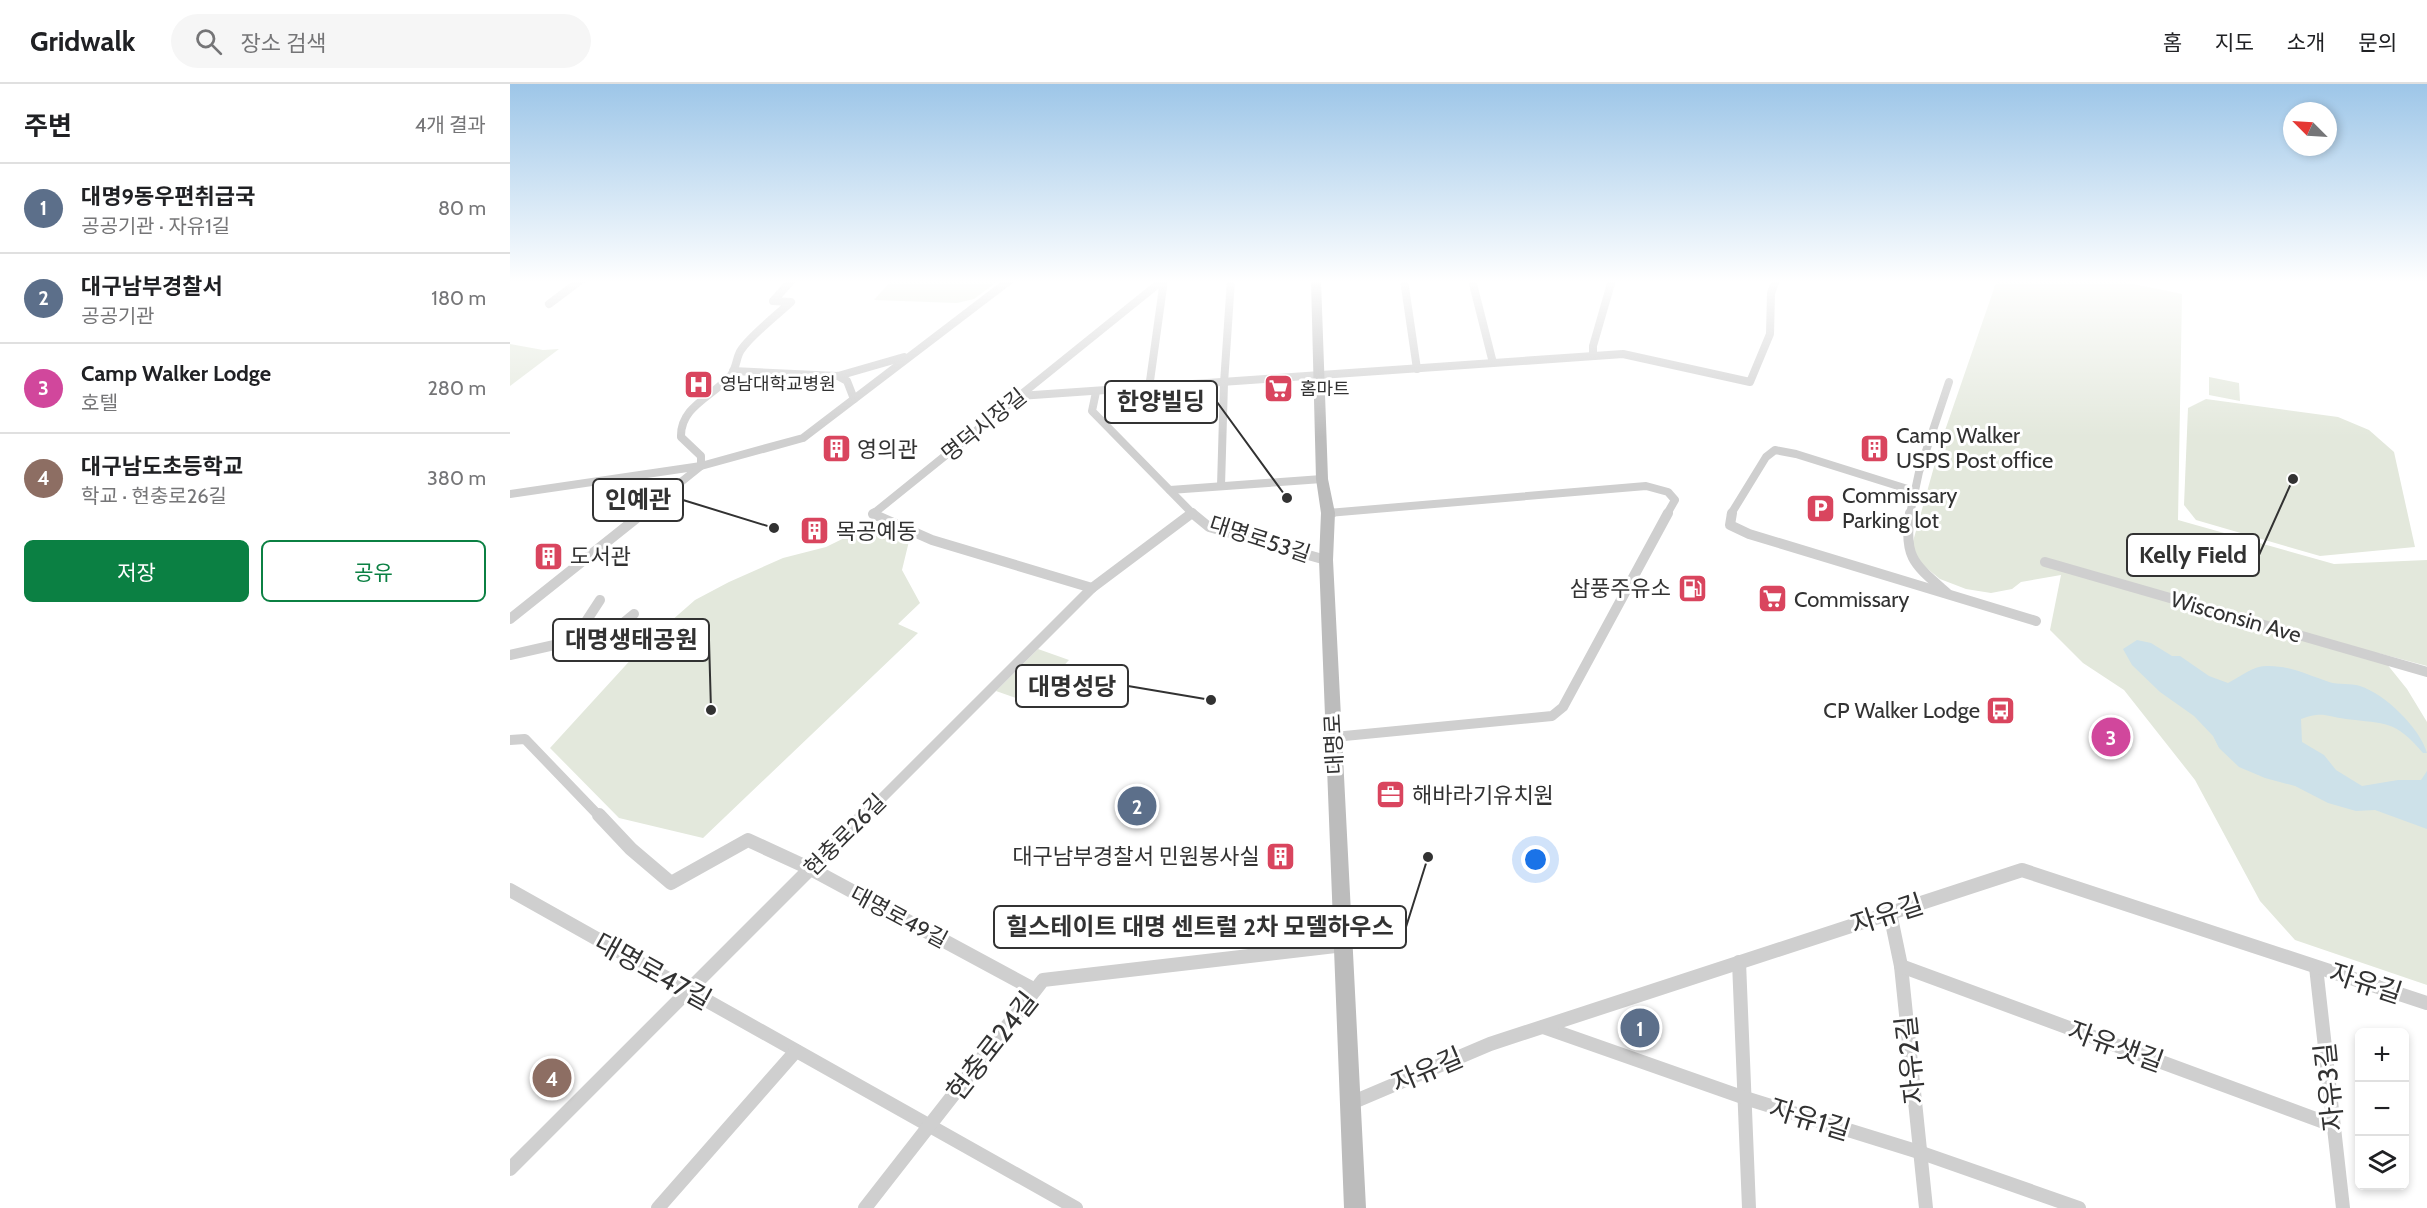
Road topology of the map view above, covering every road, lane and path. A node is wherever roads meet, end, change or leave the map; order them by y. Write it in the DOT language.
graph roads {
  1 [pos="759,332"];
  2 [pos="940,332"];
  3 [pos="1098,332"];
  4 [pos="1156,332"];
  5 [pos="1227,332"];
  6 [pos="1318,332"];
  7 [pos="1412,332"];
  8 [pos="1485,332"];
  9 [pos="1597,332"];
  10 [pos="1770,332"];
  11 [pos="908,356"];
  12 [pos="1593,356"];
  13 [pos="1492,363"];
  14 [pos="1417,369"];
  15 [pos="733,370"];
  16 [pos="838,376"];
  17 [pos="1319,376"];
  18 [pos="1949,381"];
  19 [pos="1224,383"];
  20 [pos="1149,388"];
  21 [pos="1096,392"];
  22 [pos="1019,396"];
  23 [pos="854,399"];
  24 [pos="701,466"];
  25 [pos="1322,479"];
  26 [pos="1221,486"];
  27 [pos="1170,490"];
  28 [pos="1914,491"];
  29 [pos="510,494"];
  30 [pos="1192,513"];
  31 [pos="1328,513"];
  32 [pos="1326,560"];
  33 [pos="2045,561"];
  34 [pos="1092,588"];
  35 [pos="1949,595"];
  36 [pos="600,600"];
  37 [pos="634,614"];
  38 [pos="510,619"];
  39 [pos="2036,621"];
  40 [pos="612,632"];
  41 [pos="510,655"];
  42 [pos="2427,672"];
  43 [pos="1334,737"];
  44 [pos="510,740"];
  45 [pos="811,869"];
  46 [pos="510,890"];
  47 [pos="1890,913"];
  48 [pos="1344,945"];
  49 [pos="1739,962"];
  50 [pos="1901,966"];
  51 [pos="2316,967"];
  52 [pos="1035,990"];
  53 [pos="689,991"];
  54 [pos="2427,1003"];
  55 [pos="1543,1026"];
  56 [pos="796,1051"];
  57 [pos="1745,1098"];
  58 [pos="1351,1103"];
  59 [pos="2332,1125"];
  60 [pos="930,1126"];
  61 [pos="1919,1152"];
  62 [pos="510,1169"];
  63 [pos="658,1208"];
  64 [pos="865,1208"];
  65 [pos="1076,1208"];
  66 [pos="1354,1208"];
  67 [pos="1749,1208"];
  68 [pos="1926,1208"];
  69 [pos="2079,1208"];
  70 [pos="2343,1208"];
  1 -- 15 [label="street"];
  2 -- 11 [label="street"];
  3 -- 22 [label="street, 명덕시장길"];
  4 -- 20 [label="street"];
  5 -- 19 [label="street"];
  6 -- 17 [label="main road, 대명로"];
  7 -- 14 [label="street"];
  8 -- 13 [label="street"];
  9 -- 12 [label="street"];
  10 -- 12 [label="street"];
  11 -- 16 [label="street"];
  11 -- 23 [label="street"];
  12 -- 13 [label="street"];
  13 -- 14 [label="street"];
  14 -- 17 [label="street"];
  15 -- 16 [label="street"];
  15 -- 24 [label="street"];
  16 -- 23 [label="street"];
  17 -- 19 [label="street"];
  17 -- 25 [label="main road, 대명로"];
  18 -- 28 [label="street"];
  19 -- 20 [label="street"];
  19 -- 26 [label="street"];
  20 -- 21 [label="street"];
  21 -- 22 [label="street"];
  21 -- 27 [label="street, 대명로53길"];
  22 -- 34 [label="street, 명덕시장길"];
  23 -- 24 [label="street"];
  24 -- 29 [label="street"];
  24 -- 38 [label="street"];
  25 -- 26 [label="street, 대명로53길"];
  25 -- 31 [label="main road, 대명로"];
  26 -- 27 [label="street, 대명로53길"];
  27 -- 30 [label="street, 대명로53길"];
  28 -- 35 [label="street"];
  28 -- 35 [label="street"];
  30 -- 32 [label="street, 대명로53길"];
  30 -- 34 [label="street, 현충로26길"];
  31 -- 32 [label="main road, 대명로"];
  31 -- 43 [label="street"];
  32 -- 43 [label="main road, 대명로"];
  33 -- 42 [label="street, Wisconsin Ave"];
  34 -- 45 [label="street, 현충로26길"];
  35 -- 39 [label="street"];
  36 -- 40 [label="street"];
  37 -- 40 [label="street"];
  40 -- 41 [label="street"];
  43 -- 48 [label="main road, 대명로"];
  44 -- 45 [label="street, 대명로49길"];
  45 -- 52 [label="street, 대명로49길"];
  45 -- 53 [label="street, 현충로26길"];
  46 -- 53 [label="street, 대명로47길"];
  47 -- 49 [label="street, 자유길"];
  47 -- 50 [label="street, 자유2길"];
  47 -- 51 [label="street, 자유길"];
  48 -- 52 [label="street, 현충로24길"];
  48 -- 58 [label="main road, 대명로"];
  49 -- 55 [label="street, 자유길"];
  49 -- 57 [label="street"];
  50 -- 59 [label="street, 자유샛길"];
  50 -- 61 [label="street, 자유2길"];
  51 -- 54 [label="street, 자유길"];
  51 -- 59 [label="street, 자유3길"];
  52 -- 60 [label="street, 현충로24길"];
  53 -- 56 [label="street, 대명로47길"];
  53 -- 62 [label="street, 현충로26길"];
  55 -- 57 [label="street, 자유1길"];
  55 -- 58 [label="street, 자유길"];
  56 -- 60 [label="street, 대명로47길"];
  56 -- 63 [label="street"];
  57 -- 61 [label="street, 자유1길"];
  57 -- 67 [label="street"];
  58 -- 66 [label="main road, 대명로"];
  59 -- 70 [label="street, 자유3길"];
  60 -- 64 [label="street, 현충로24길"];
  60 -- 65 [label="street, 대명로47길"];
  61 -- 68 [label="street, 자유2길"];
  61 -- 69 [label="street, 자유1길"];
}
